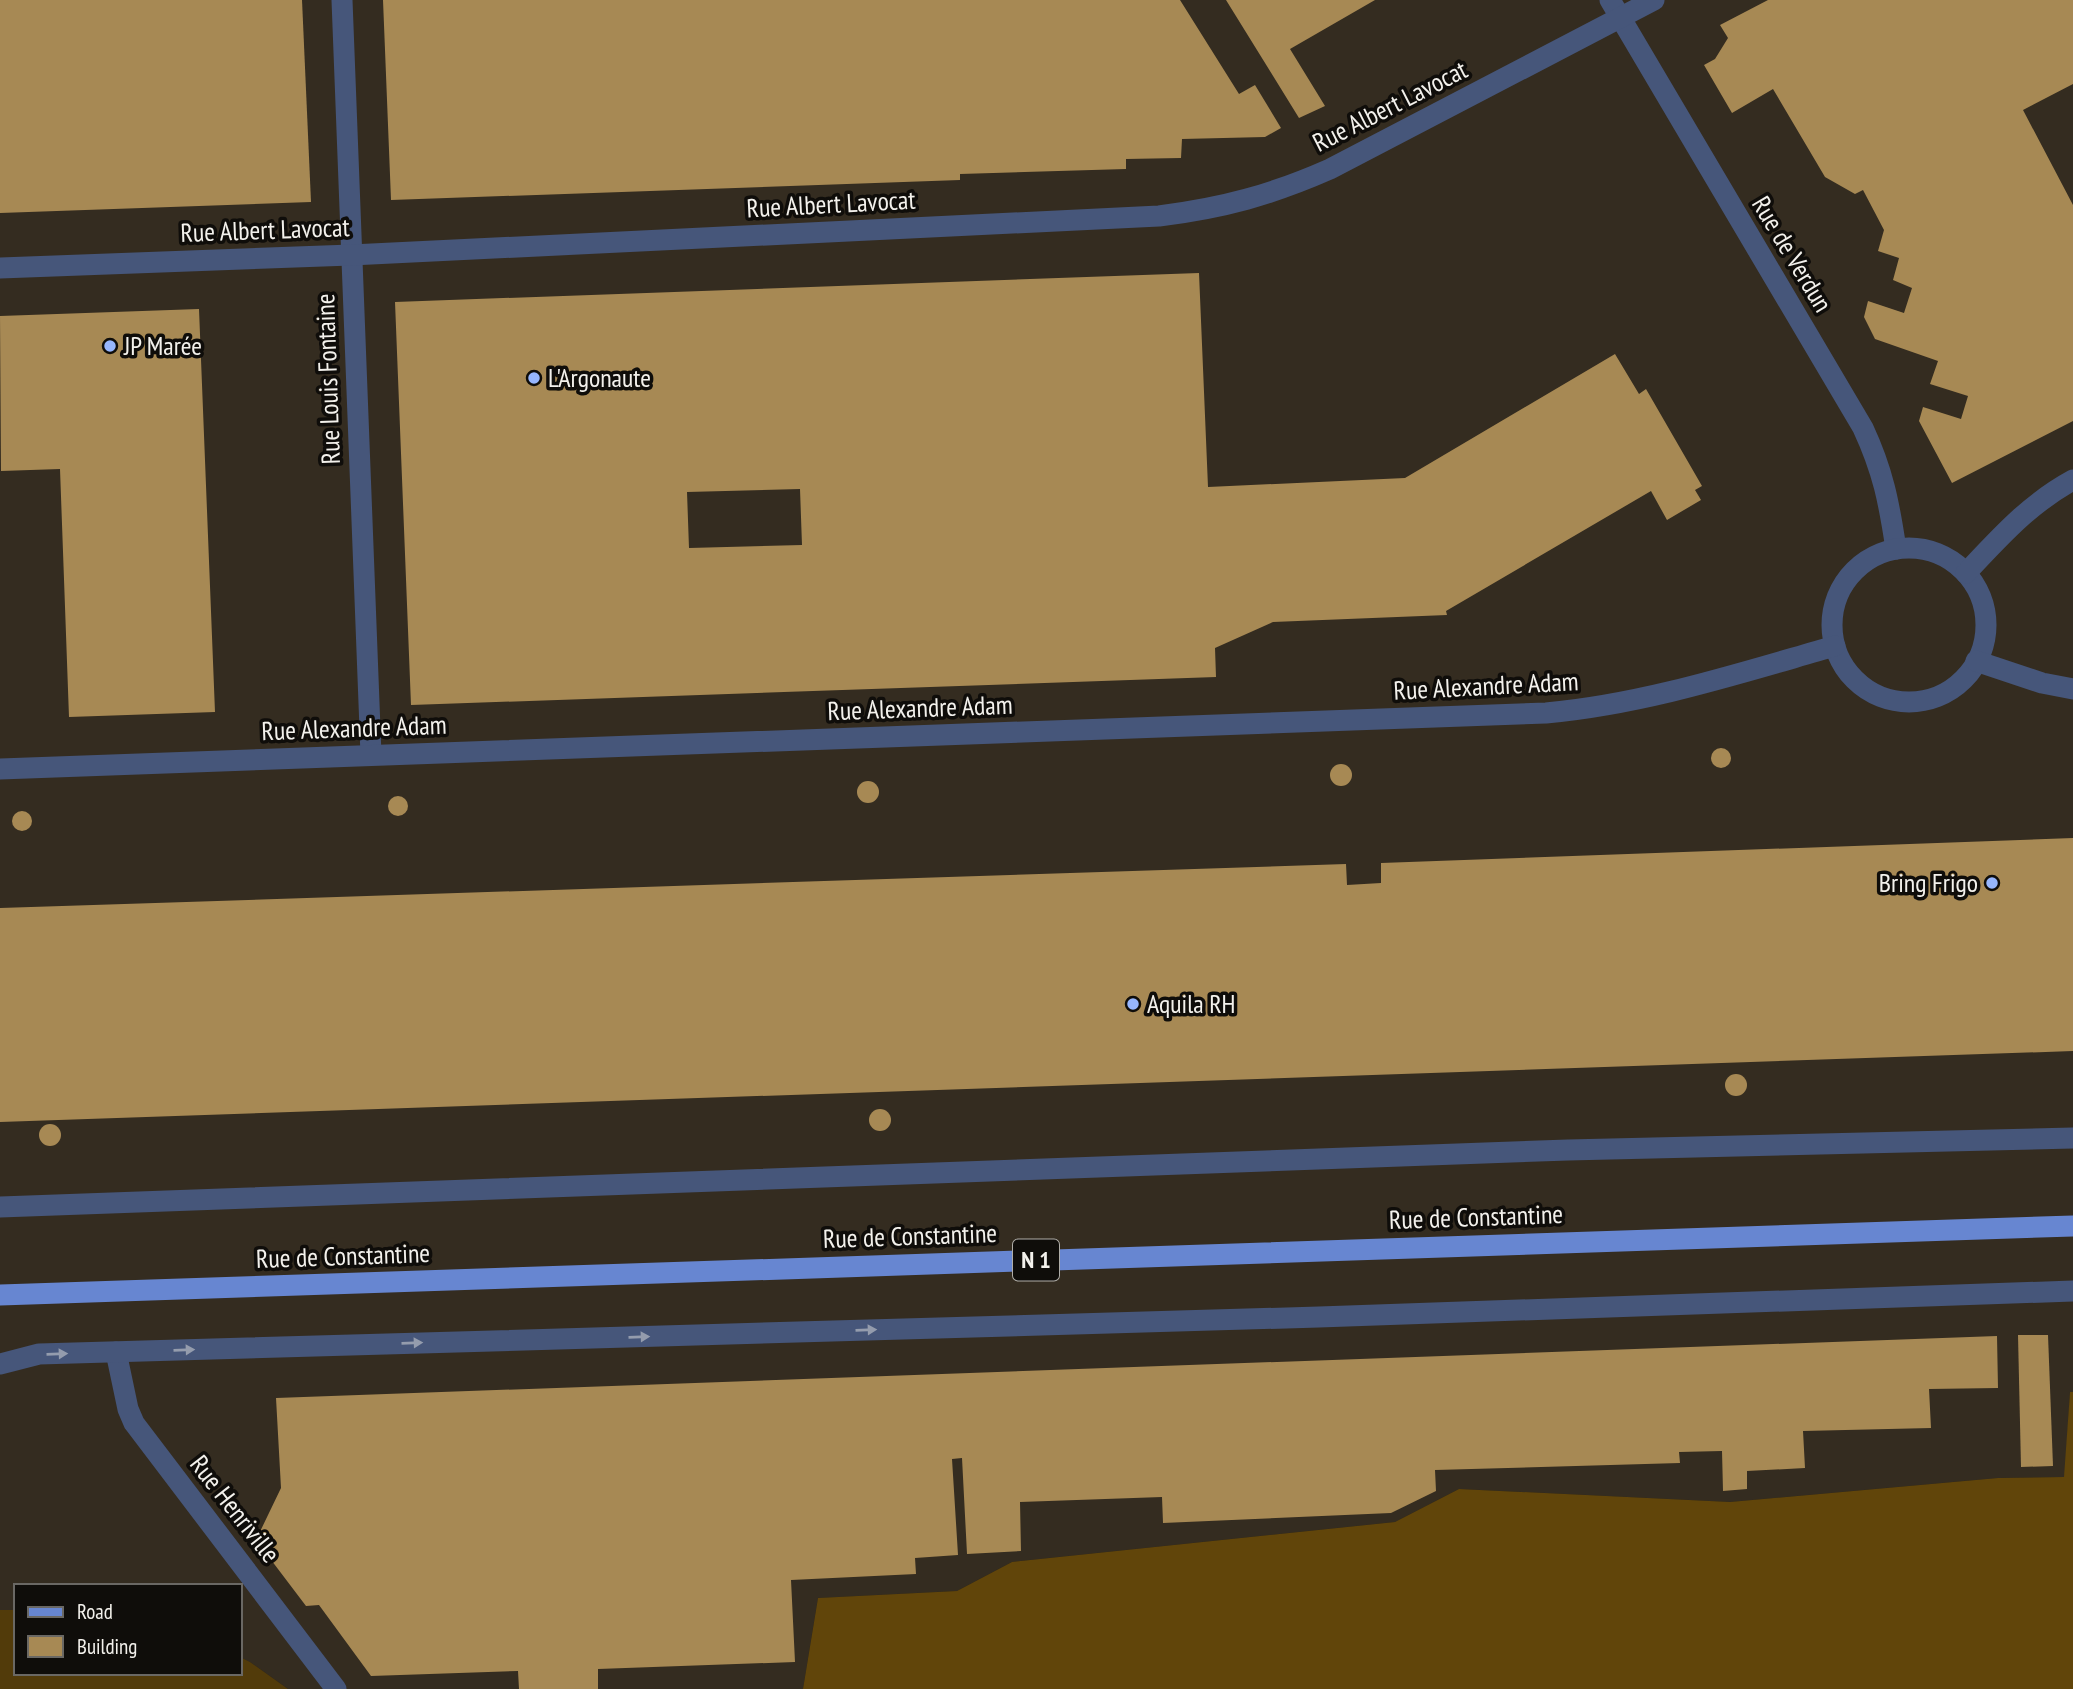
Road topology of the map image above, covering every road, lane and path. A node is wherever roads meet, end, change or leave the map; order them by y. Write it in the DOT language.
graph roads {
  1 [pos="342,0"];
  2 [pos="1654,0"];
  3 [pos="1615,8"];
  4 [pos="351,255"];
  5 [pos="0,268"];
  6 [pos="2073,480"];
  7 [pos="1896,549"];
  8 [pos="1966,573"];
  9 [pos="1835,646"];
  10 [pos="1976,661"];
  11 [pos="2073,689"];
  12 [pos="371,755"];
  13 [pos="0,769"];
  14 [pos="2073,1138"];
  15 [pos="0,1207"];
  16 [pos="2073,1226"];
  17 [pos="2073,1292"];
  18 [pos="0,1295"];
  19 [pos="116,1352"];
  20 [pos="0,1364"];
  21 [pos="336,1689"];
  1 -- 4 [label="street, Rue Louis Fontaine"];
  2 -- 3 [label="street, Rue Albert Lavocat"];
  3 -- 4 [label="street, Rue Albert Lavocat"];
  3 -- 7 [label="street, Rue de Verdun"];
  4 -- 5 [label="street, Rue Albert Lavocat"];
  4 -- 12 [label="street, Rue Louis Fontaine"];
  6 -- 8 [label="street"];
  7 -- 8 [label="street"];
  7 -- 9 [label="street"];
  8 -- 10 [label="street"];
  9 -- 10 [label="street"];
  9 -- 12 [label="street, Rue Alexandre Adam"];
  10 -- 11 [label="street"];
  12 -- 13 [label="street, Rue Alexandre Adam"];
  14 -- 15 [label="street"];
  16 -- 18 [label="main road, Rue de Constantine / N 1"];
  19 -- 17 [label="street, one-way"];
  20 -- 19 [label="street, one-way"];
  19 -- 21 [label="street, Rue Henriville"];
}
